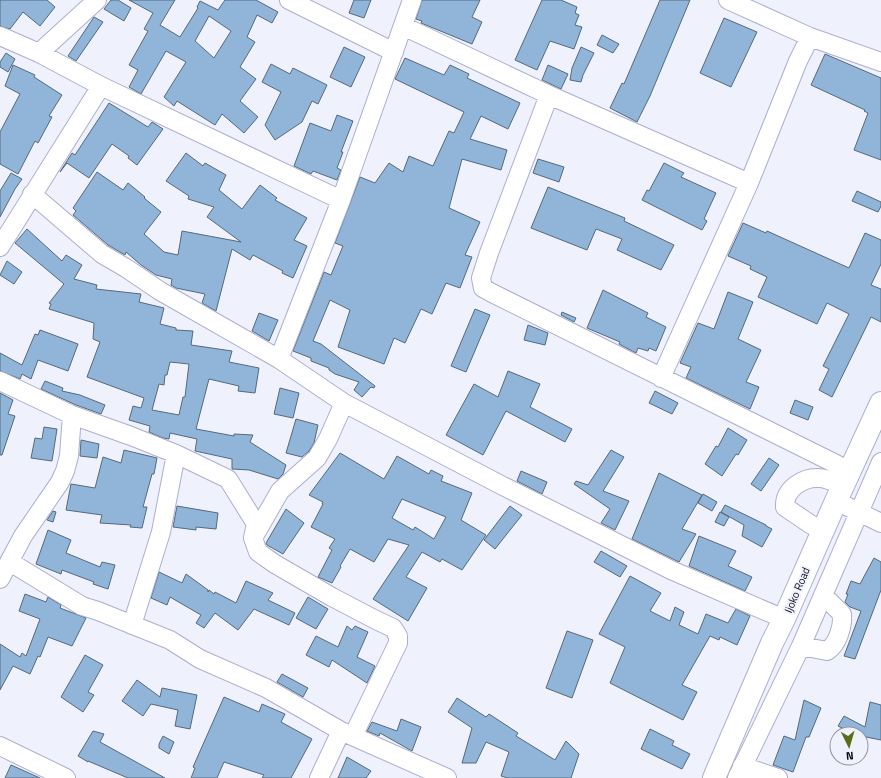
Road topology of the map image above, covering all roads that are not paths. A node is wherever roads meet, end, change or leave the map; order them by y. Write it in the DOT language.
graph roads {
  1 [pos="97,0"];
  2 [pos="289,0"];
  3 [pos="412,0"];
  4 [pos="728,0"];
  5 [pos="403,26"];
  6 [pos="0,36"];
  7 [pos="810,37"];
  8 [pos="394,52"];
  9 [pos="39,53"];
  10 [pos="881,62"];
  11 [pos="101,86"];
  12 [pos="549,95"];
  13 [pos="749,183"];
  14 [pos="32,194"];
  15 [pos="341,200"];
  16 [pos="0,246"];
  17 [pos="278,359"];
  18 [pos="661,378"];
  19 [pos="0,381"];
  20 [pos="344,402"];
  21 [pos="881,403"];
  22 [pos="72,415"];
  23 [pos="176,454"];
  24 [pos="881,462"];
  25 [pos="843,486"];
  26 [pos="858,512"];
  27 [pos="881,523"];
  28 [pos="823,531"];
  29 [pos="253,538"];
  30 [pos="10,562"];
  31 [pos="0,579"];
  32 [pos="823,595"];
  33 [pos="784,619"];
  34 [pos="132,625"];
  35 [pos="772,643"];
  36 [pos="799,650"];
  37 [pos="347,733"];
  38 [pos="0,746"];
  39 [pos="740,772"];
  40 [pos="773,777"];
  41 [pos="66,778"];
  42 [pos="319,778"];
  43 [pos="447,778"];
  44 [pos="714,778"];
  1 -- 9 [label="street"];
  2 -- 8 [label="street"];
  3 -- 5 [label="street"];
  4 -- 7 [label="street"];
  5 -- 8 [label="street"];
  5 -- 12 [label="street"];
  6 -- 9 [label="street"];
  7 -- 10 [label="street"];
  7 -- 13 [label="street"];
  8 -- 15 [label="street"];
  9 -- 11 [label="street"];
  11 -- 14 [label="street"];
  11 -- 15 [label="street"];
  12 -- 13 [label="street"];
  12 -- 18 [label="street"];
  13 -- 18 [label="street"];
  14 -- 16 [label="street"];
  14 -- 17 [label="street"];
  15 -- 17 [label="street"];
  17 -- 20 [label="street"];
  18 -- 25 [label="street"];
  19 -- 22 [label="street"];
  20 -- 29 [label="street"];
  20 -- 33 [label="street"];
  21 -- 25 [label="main road, Ijoko Road"];
  22 -- 23 [label="street"];
  22 -- 30 [label="street"];
  23 -- 29 [label="street"];
  23 -- 34 [label="street"];
  24 -- 26 [label="street"];
  25 -- 26 [label="street"];
  25 -- 28 [label="main road, Ijoko Road"];
  25 -- 28 [label="street"];
  26 -- 27 [label="street"];
  26 -- 32 [label="street"];
  28 -- 33 [label="main road, Ijoko Road"];
  29 -- 37 [label="street"];
  30 -- 31 [label="street"];
  30 -- 34 [label="street"];
  32 -- 36 [label="street"];
  32 -- 36 [label="street"];
  33 -- 35 [label="main road, Ijoko Road"];
  34 -- 37 [label="street"];
  35 -- 36 [label="street"];
  35 -- 44 [label="main road, Ijoko Road"];
  36 -- 39 [label="street"];
  37 -- 42 [label="street"];
  37 -- 43 [label="street"];
  38 -- 41 [label="street"];
  39 -- 40 [label="street"];
}
